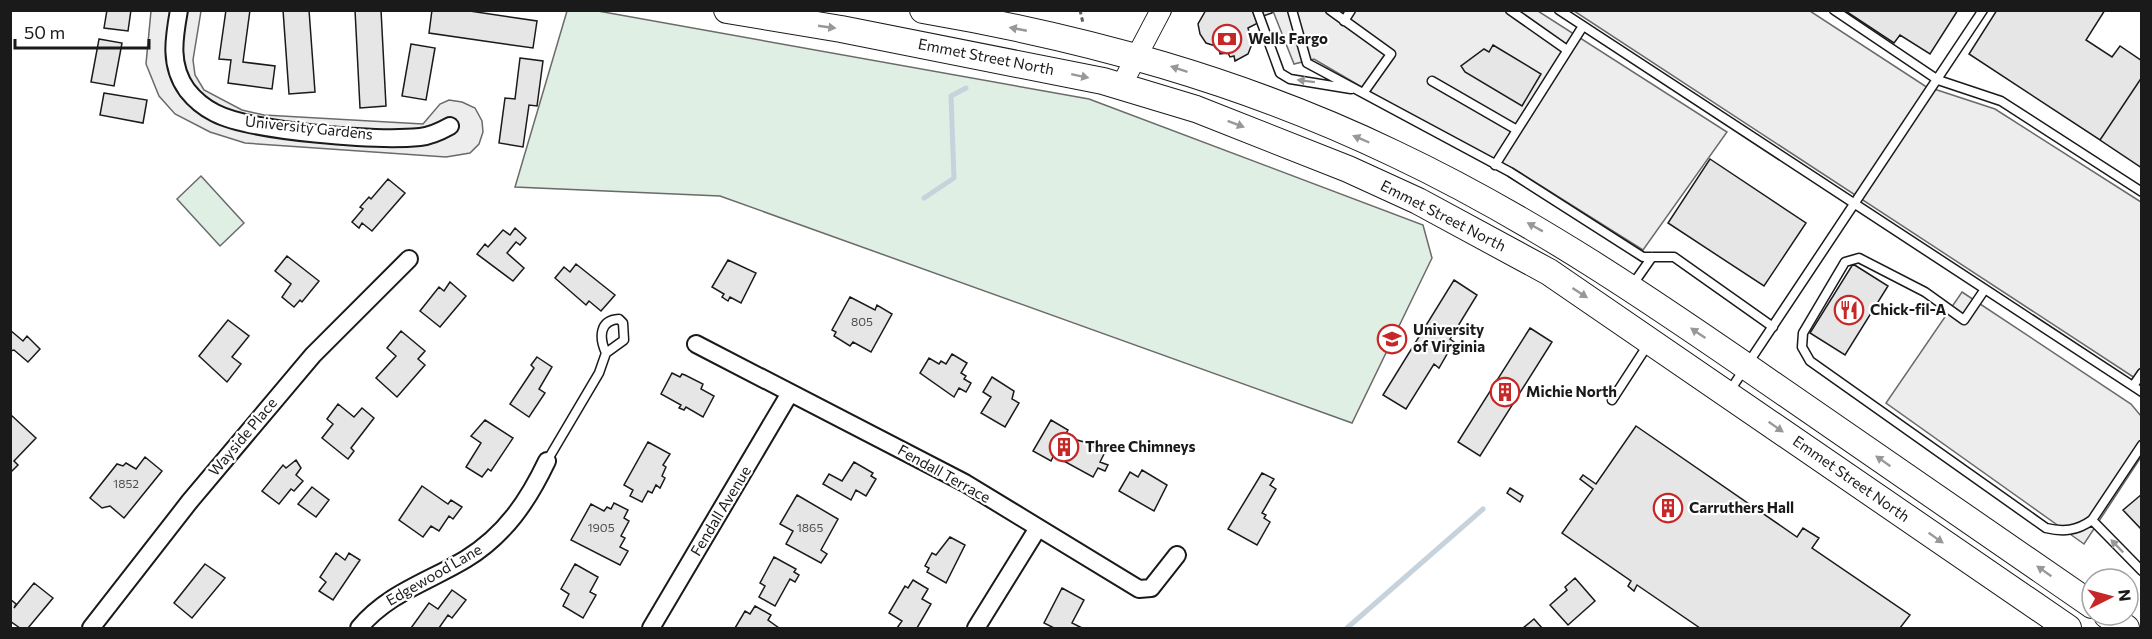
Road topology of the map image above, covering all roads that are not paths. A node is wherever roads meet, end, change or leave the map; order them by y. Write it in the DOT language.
graph roads {
  1 [pos="179,10"];
  2 [pos="727,10"];
  3 [pos="1161,10"];
  4 [pos="1257,10"];
  5 [pos="1292,10"];
  6 [pos="1330,10"];
  7 [pos="1351,10"];
  8 [pos="1510,10"];
  9 [pos="1559,10"];
  10 [pos="1834,10"];
  11 [pos="1983,10"];
  12 [pos="928,11"];
  13 [pos="779,15"];
  14 [pos="1344,21"];
  15 [pos="1582,26"];
  16 [pos="1567,50"];
  17 [pos="1137,55"];
  18 [pos="1938,80"];
  19 [pos="1432,81"];
  20 [pos="1121,86"];
  21 [pos="1364,92"];
  22 [pos="450,126"];
  23 [pos="1517,130"];
  24 [pos="1496,165"];
  25 [pos="2142,192"];
  26 [pos="1855,204"];
  27 [pos="1652,257"];
  28 [pos="409,259"];
  29 [pos="1631,287"];
  30 [pos="1985,289"];
  31 [pos="1773,327"];
  32 [pos="1651,340"];
  33 [pos="696,344"];
  34 [pos="606,352"];
  35 [pos="1746,366"];
  36 [pos="2142,373"];
  37 [pos="2133,386"];
  38 [pos="2142,392"];
  39 [pos="790,393"];
  40 [pos="1728,393"];
  41 [pos="1612,400"];
  42 [pos="2142,445"];
  43 [pos="547,461"];
  44 [pos="2092,520"];
  45 [pos="1038,528"];
  46 [pos="1177,555"];
  47 [pos="2142,572"];
  48 [pos="2080,597"];
  49 [pos="91,628"];
  50 [pos="359,628"];
  51 [pos="651,628"];
  52 [pos="976,628"];
  53 [pos="2066,628"];
  1 -- 22 [label="street, University Gardens"];
  2 -- 13 [label="main road, Emmet Street North"];
  3 -- 17 [label="street"];
  21 -- 4 [label="lane, one-way"];
  5 -- 21 [label="lane"];
  6 -- 14 [label="lane"];
  7 -- 14 [label="lane"];
  8 -- 16 [label="lane"];
  9 -- 15 [label="lane"];
  10 -- 18 [label="lane"];
  11 -- 18 [label="lane"];
  17 -- 12 [label="main road, one-way"];
  13 -- 20 [label="main road, Emmet Street North, one-way"];
  14 -- 21 [label="lane"];
  15 -- 16 [label="lane"];
  15 -- 26 [label="lane"];
  16 -- 23 [label="lane"];
  17 -- 20 [label="street"];
  29 -- 17 [label="main road, one-way"];
  18 -- 25 [label="lane"];
  18 -- 26 [label="lane"];
  19 -- 23 [label="lane"];
  20 -- 32 [label="main road, Emmet Street North, one-way"];
  21 -- 24 [label="lane"];
  23 -- 24 [label="lane"];
  24 -- 27 [label="lane"];
  26 -- 30 [label="lane"];
  26 -- 31 [label="lane"];
  27 -- 29 [label="lane"];
  27 -- 31 [label="lane"];
  28 -- 49 [label="street, Wayside Place"];
  35 -- 29 [label="main road, one-way"];
  30 -- 37 [label="lane"];
  30 -- 44 [label="lane"];
  31 -- 35 [label="lane"];
  32 -- 40 [label="main road, Emmet Street North"];
  32 -- 41 [label="lane"];
  33 -- 39 [label="street, Fendall Terrace"];
  34 -- 43 [label="lane"];
  35 -- 40 [label="lane"];
  48 -- 35 [label="main road, one-way"];
  36 -- 37 [label="lane"];
  37 -- 38 [label="lane"];
  39 -- 45 [label="street, Fendall Terrace"];
  39 -- 51 [label="street, Fendall Avenue"];
  40 -- 53 [label="main road, Emmet Street North, one-way"];
  42 -- 44 [label="lane"];
  43 -- 50 [label="street, Edgewood Lane"];
  47 -- 44 [label="lane, one-way"];
  45 -- 46 [label="street, Fendall Terrace"];
  45 -- 52 [label="street"];
}
